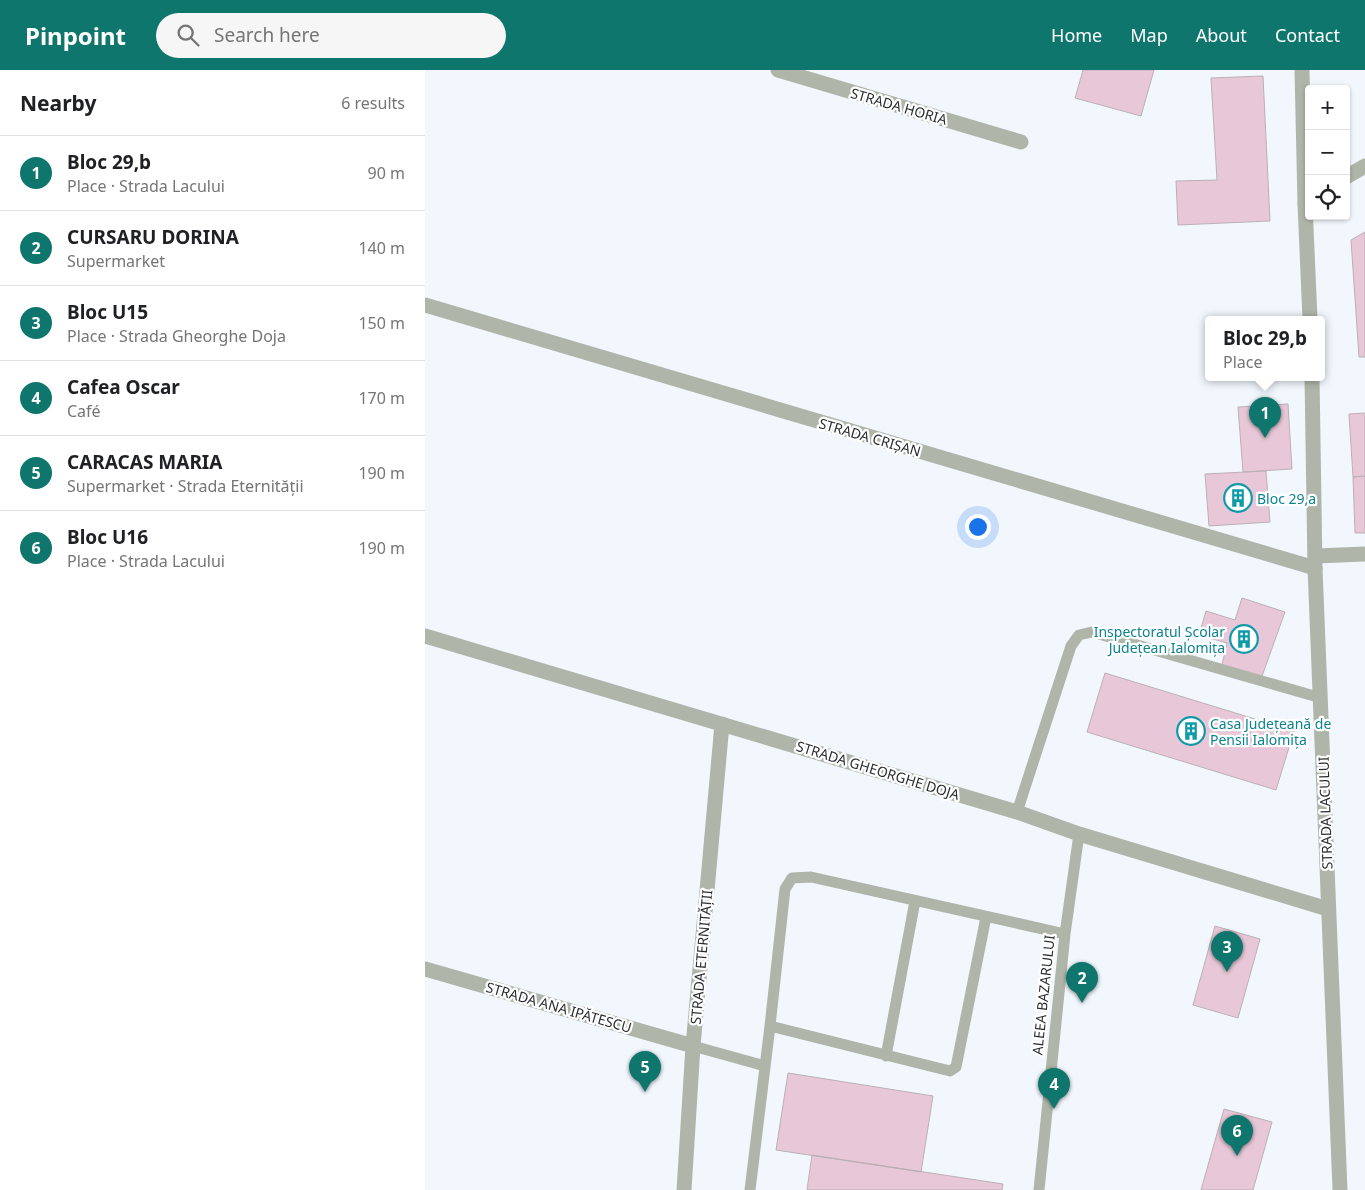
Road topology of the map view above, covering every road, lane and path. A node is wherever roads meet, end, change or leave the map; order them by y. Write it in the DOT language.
graph roads {
  1 [pos="778,70"];
  2 [pos="1302,70"];
  3 [pos="1021,142"];
  4 [pos="1365,166"];
  5 [pos="1306,175"];
  6 [pos="1350,175"];
  7 [pos="1307,220"];
  8 [pos="425,305"];
  9 [pos="1310,316"];
  10 [pos="1312,381"];
  11 [pos="1365,554"];
  12 [pos="1315,562"];
  13 [pos="425,636"];
  14 [pos="1321,698"];
  15 [pos="722,724"];
  16 [pos="1017,812"];
  17 [pos="1079,834"];
  18 [pos="915,901"];
  19 [pos="1329,910"];
  20 [pos="987,917"];
  21 [pos="1065,934"];
  22 [pos="425,969"];
  23 [pos="770,1026"];
  24 [pos="693,1046"];
  25 [pos="886,1056"];
  26 [pos="765,1066"];
  27 [pos="684,1190"];
  28 [pos="749,1190"];
  29 [pos="1039,1190"];
  30 [pos="1340,1190"];
  1 -- 3 [label="street, STRADA HORIA"];
  2 -- 5 [label="street"];
  4 -- 6 [label="street"];
  7 -- 9 [label="street"];
  8 -- 12 [label="street, STRADA CRIȘAN"];
  10 -- 12 [label="street, STRADA LACULUI"];
  11 -- 12 [label="street, STRADA CRIȘAN"];
  12 -- 14 [label="street, STRADA LACULUI"];
  13 -- 15 [label="street, STRADA GHEORGHE DOJA"];
  14 -- 16 [label="lane"];
  14 -- 19 [label="street, STRADA LACULUI"];
  15 -- 16 [label="street, STRADA GHEORGHE DOJA"];
  15 -- 24 [label="street, STRADA ETERNITĂȚII"];
  16 -- 17 [label="street, STRADA GHEORGHE DOJA"];
  17 -- 19 [label="street, STRADA GHEORGHE DOJA"];
  17 -- 21 [label="lane, ALEEA BAZARULUI"];
  18 -- 20 [label="lane"];
  18 -- 23 [label="lane"];
  18 -- 25 [label="lane"];
  19 -- 30 [label="street, STRADA LACULUI"];
  20 -- 21 [label="lane"];
  20 -- 25 [label="lane"];
  21 -- 29 [label="lane, ALEEA BAZARULUI"];
  22 -- 24 [label="street, STRADA ANA IPĂTESCU"];
  23 -- 25 [label="lane"];
  23 -- 26 [label="lane"];
  24 -- 26 [label="lane"];
  24 -- 27 [label="street, STRADA ETERNITĂȚII"];
  26 -- 28 [label="lane"];
}
